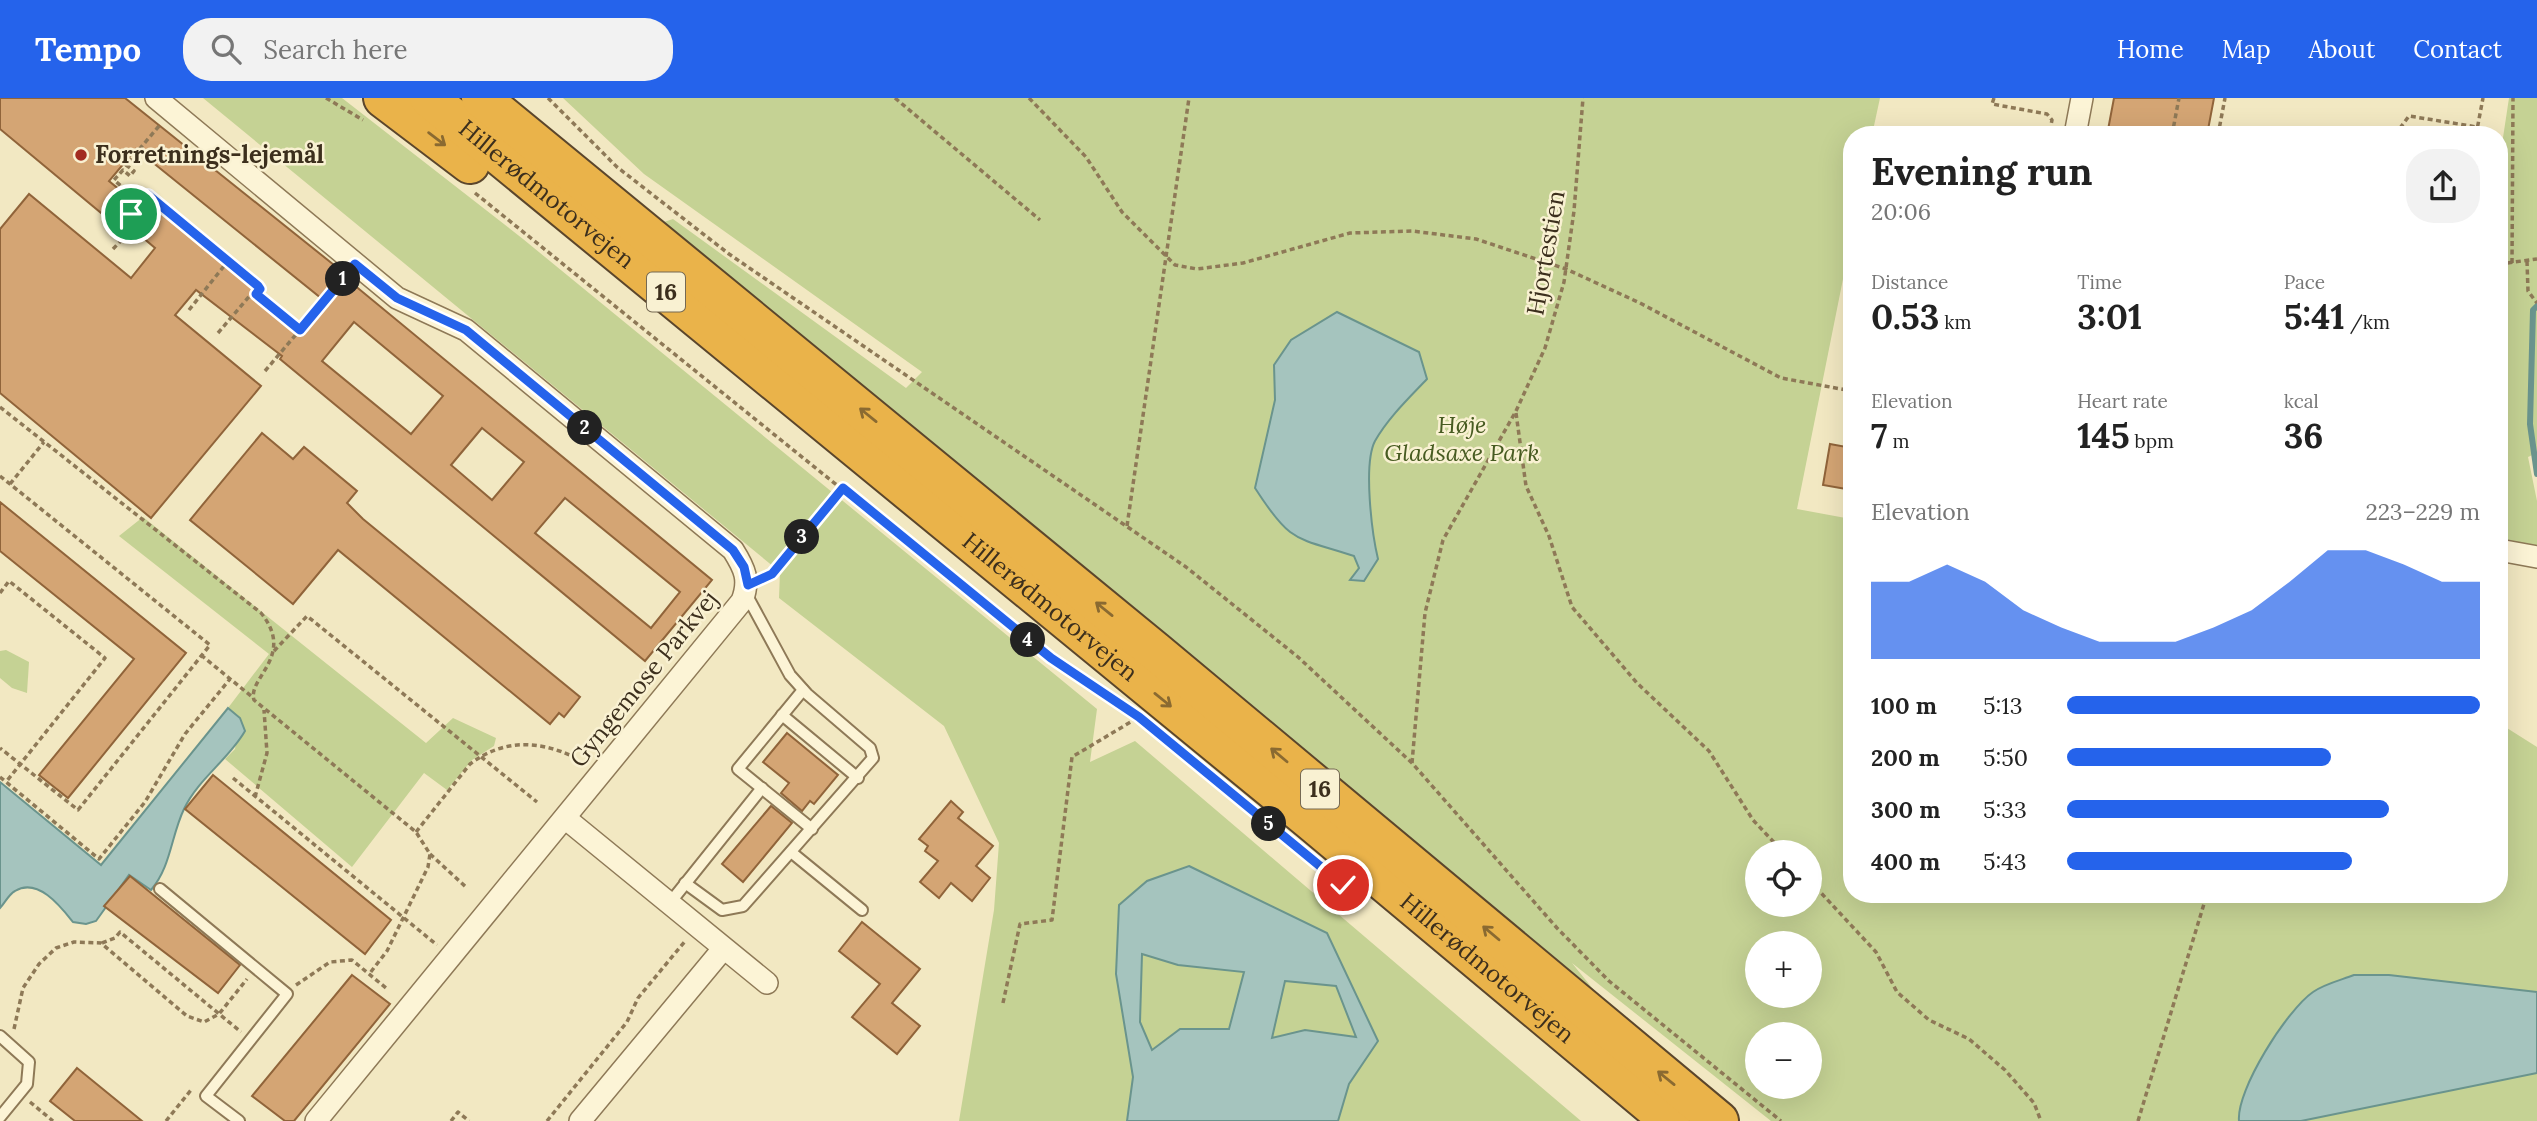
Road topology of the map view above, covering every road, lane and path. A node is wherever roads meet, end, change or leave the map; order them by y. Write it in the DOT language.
graph roads {
  1 [pos="326,98"];
  2 [pos="429,98"];
  3 [pos="481,98"];
  4 [pos="516,98"];
  5 [pos="548,98"];
  6 [pos="895,98"];
  7 [pos="1029,98"];
  8 [pos="1189,98"];
  9 [pos="1583,98"];
  10 [pos="1994,98"];
  11 [pos="2082,98"];
  12 [pos="2179,98"];
  13 [pos="2225,98"];
  14 [pos="2483,98"];
  15 [pos="2513,98"];
  16 [pos="164,104"];
  17 [pos="374,110"];
  18 [pos="2051,126"];
  19 [pos="2077,126"];
  20 [pos="2174,126"];
  21 [pos="2220,126"];
  22 [pos="2402,126"];
  23 [pos="2471,126"];
  24 [pos="2477,126"];
  25 [pos="471,190"];
  26 [pos="141,203"];
  27 [pos="1040,220"];
  28 [pos="113,248"];
  29 [pos="1167,257"];
  30 [pos="2537,259"];
  31 [pos="228,261"];
  32 [pos="2528,261"];
  33 [pos="2508,263"];
  34 [pos="2512,263"];
  35 [pos="355,264"];
  36 [pos="1566,269"];
  37 [pos="258,286"];
  38 [pos="723,297"];
  39 [pos="2537,303"];
  40 [pos="189,310"];
  41 [pos="300,330"];
  42 [pos="218,333"];
  43 [pos="265,371"];
  44 [pos="1843,389"];
  45 [pos="0,407"];
  46 [pos="1516,411"];
  47 [pos="44,442"];
  48 [pos="0,476"];
  49 [pos="10,484"];
  50 [pos="902,486"];
  51 [pos="843,488"];
  52 [pos="1127,526"];
  53 [pos="2508,552"];
  54 [pos="2537,557"];
  55 [pos="747,589"];
  56 [pos="0,593"];
  57 [pos="274,651"];
  58 [pos="201,656"];
  59 [pos="230,679"];
  60 [pos="803,690"];
  61 [pos="252,697"];
  62 [pos="264,708"];
  63 [pos="782,715"];
  64 [pos="1139,717"];
  65 [pos="1149,726"];
  66 [pos="0,748"];
  67 [pos="481,757"];
  68 [pos="574,757"];
  69 [pos="1412,763"];
  70 [pos="20,764"];
  71 [pos="0,777"];
  72 [pos="233,778"];
  73 [pos="858,778"];
  74 [pos="6,782"];
  75 [pos="762,788"];
  76 [pos="256,797"];
  77 [pos="537,802"];
  78 [pos="565,818"];
  79 [pos="812,829"];
  80 [pos="416,832"];
  81 [pos="1772,840"];
  82 [pos="791,852"];
  83 [pos="430,854"];
  84 [pos="685,883"];
  85 [pos="160,888"];
  86 [pos="467,888"];
  87 [pos="1822,894"];
  88 [pos="2204,903"];
  89 [pos="669,904"];
  90 [pos="862,909"];
  91 [pos="402,916"];
  92 [pos="697,928"];
  93 [pos="428,937"];
  94 [pos="101,943"];
  95 [pos="723,949"];
  96 [pos="256,968"];
  97 [pos="370,973"];
  98 [pos="766,983"];
  99 [pos="386,988"];
  100 [pos="287,994"];
  101 [pos="1003,1003"];
  102 [pos="219,1014"];
  103 [pos="0,1036"];
  104 [pos="250,1040"];
  105 [pos="10,1044"];
  106 [pos="19,1094"];
  107 [pos="206,1096"];
  108 [pos="0,1117"];
  109 [pos="53,1121"];
  110 [pos="166,1121"];
  111 [pos="239,1121"];
  112 [pos="316,1121"];
  113 [pos="451,1121"];
  114 [pos="469,1121"];
  115 [pos="547,1121"];
  116 [pos="580,1121"];
  117 [pos="1670,1121"];
  118 [pos="1719,1121"];
  119 [pos="1782,1121"];
  120 [pos="2042,1121"];
  121 [pos="2138,1121"];
  1 -- 17 [label="path"];
  2 -- 50 [label="highway, Hillerødmotorvejen / 16"];
  3 -- 38 [label="highway, Hillerødmotorvejen / 16"];
  4 -- 38 [label="highway"];
  5 -- 52 [label="path"];
  6 -- 27 [label="path"];
  7 -- 29 [label="path"];
  8 -- 29 [label="path"];
  9 -- 36 [label="path, Hjortestien"];
  10 -- 18 [label="path"];
  11 -- 19 [label="street"];
  12 -- 20 [label="path"];
  13 -- 21 [label="path"];
  14 -- 24 [label="path"];
  15 -- 34 [label="path"];
  16 -- 26 [label="path"];
  16 -- 35 [label="street, Gyngemose Parkvej"];
  17 -- 50 [label="highway, one-way"];
  22 -- 23 [label="path"];
  25 -- 51 [label="path"];
  26 -- 28 [label="path"];
  26 -- 31 [label="path"];
  29 -- 36 [label="path"];
  29 -- 52 [label="path"];
  30 -- 32 [label="path"];
  31 -- 37 [label="path"];
  31 -- 40 [label="path"];
  32 -- 34 [label="path"];
  32 -- 39 [label="path"];
  33 -- 34 [label="path"];
  35 -- 41 [label="path"];
  35 -- 55 [label="street, Gyngemose Parkvej"];
  36 -- 44 [label="path"];
  36 -- 46 [label="path, Hjortestien"];
  37 -- 41 [label="path"];
  37 -- 42 [label="path"];
  118 -- 38 [label="highway, Hillerødmotorvejen / 16, one-way"];
  41 -- 43 [label="path"];
  45 -- 47 [label="path"];
  46 -- 69 [label="path, Hjortestien"];
  46 -- 81 [label="path"];
  47 -- 49 [label="path"];
  47 -- 57 [label="path"];
  48 -- 49 [label="path"];
  49 -- 58 [label="path"];
  50 -- 117 [label="highway, Hillerødmotorvejen / 16, one-way"];
  51 -- 55 [label="path"];
  51 -- 64 [label="path"];
  52 -- 69 [label="path"];
  53 -- 54 [label="street"];
  55 -- 60 [label="lane"];
  55 -- 78 [label="street, Gyngemose Parkvej"];
  56 -- 70 [label="path"];
  57 -- 61 [label="path"];
  57 -- 67 [label="path"];
  58 -- 59 [label="path"];
  58 -- 70 [label="path"];
  59 -- 61 [label="path"];
  59 -- 74 [label="path"];
  60 -- 63 [label="lane"];
  60 -- 73 [label="lane"];
  61 -- 62 [label="path"];
  62 -- 76 [label="path"];
  62 -- 80 [label="path"];
  63 -- 73 [label="lane"];
  63 -- 75 [label="lane"];
  64 -- 65 [label="path"];
  64 -- 101 [label="path"];
  66 -- 70 [label="path"];
  67 -- 68 [label="path"];
  67 -- 77 [label="path"];
  67 -- 80 [label="path"];
  69 -- 119 [label="path"];
  70 -- 74 [label="path"];
  71 -- 74 [label="path"];
  72 -- 76 [label="path"];
  73 -- 79 [label="lane"];
  75 -- 79 [label="lane"];
  75 -- 84 [label="lane"];
  76 -- 91 [label="path"];
  78 -- 89 [label="street"];
  78 -- 112 [label="street, Gyngemose Parkvej"];
  79 -- 82 [label="lane"];
  80 -- 83 [label="path"];
  82 -- 84 [label="lane"];
  82 -- 90 [label="lane"];
  83 -- 86 [label="path"];
  83 -- 91 [label="path"];
  84 -- 89 [label="lane"];
  85 -- 96 [label="lane"];
  87 -- 120 [label="path"];
  88 -- 121 [label="path"];
  89 -- 92 [label="street"];
  91 -- 93 [label="path"];
  91 -- 97 [label="path"];
  92 -- 95 [label="street"];
  92 -- 115 [label="path"];
  94 -- 102 [label="path"];
  94 -- 102 [label="path"];
  94 -- 105 [label="path"];
  95 -- 98 [label="street"];
  95 -- 116 [label="street"];
  96 -- 100 [label="lane"];
  96 -- 102 [label="path"];
  97 -- 99 [label="path"];
  97 -- 100 [label="path"];
  100 -- 104 [label="lane"];
  102 -- 104 [label="path"];
  103 -- 105 [label="lane"];
  104 -- 107 [label="lane"];
  105 -- 106 [label="lane"];
  106 -- 108 [label="lane"];
  106 -- 109 [label="path"];
  107 -- 110 [label="path"];
  107 -- 111 [label="lane"];
  113 -- 114 [label="path"];
}
